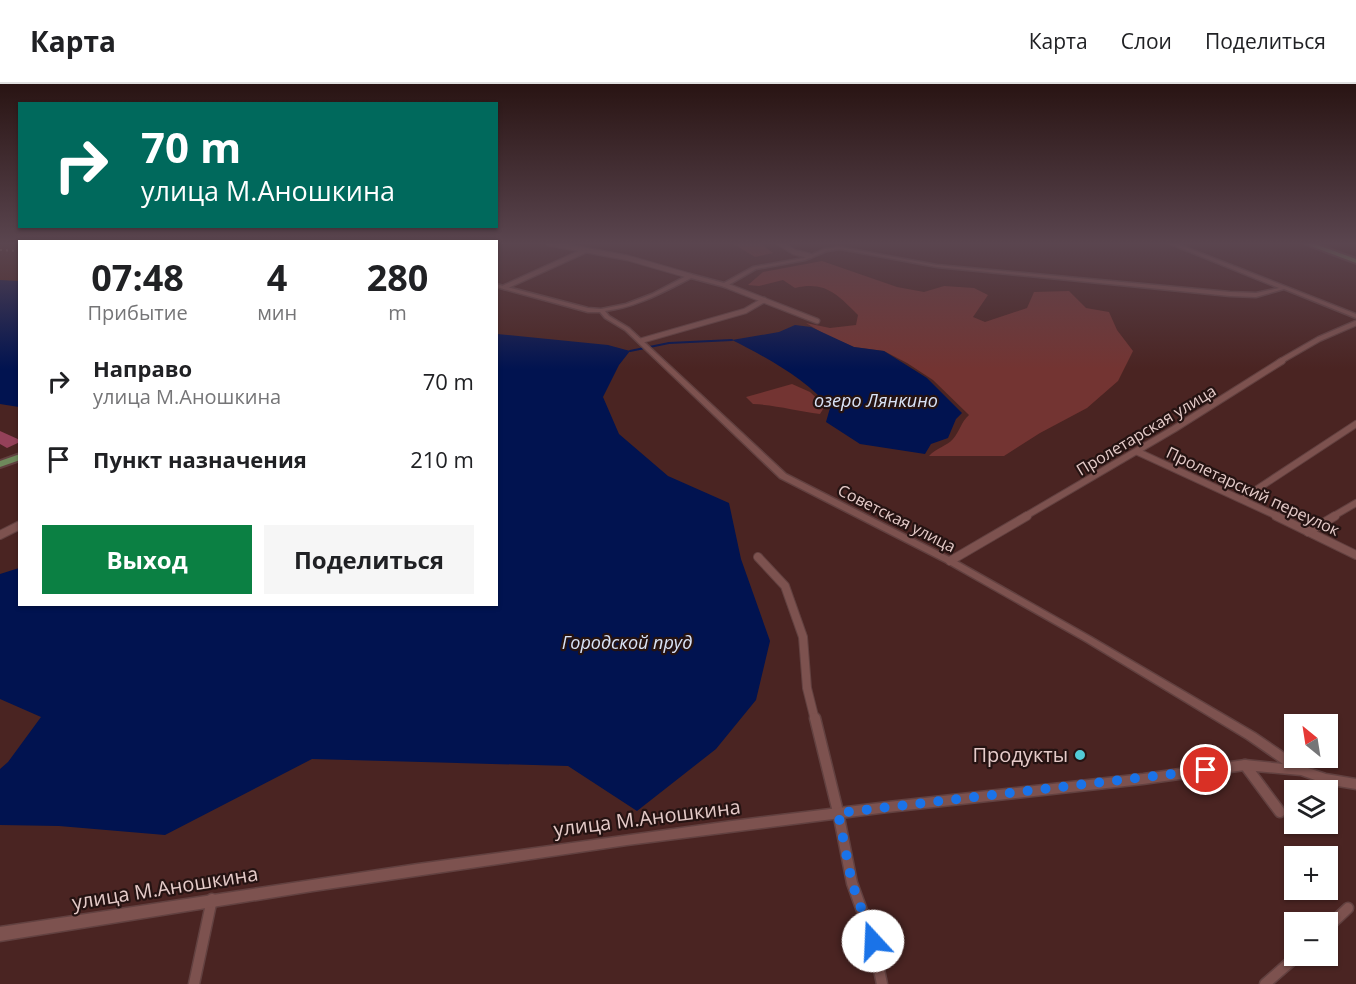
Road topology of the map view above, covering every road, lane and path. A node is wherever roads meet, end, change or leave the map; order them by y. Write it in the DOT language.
graph roads {
  1 [pos="508,285"];
  2 [pos="673,285"];
  3 [pos="726,285"];
  4 [pos="1137,285"];
  5 [pos="1275,285"];
  6 [pos="498,286"];
  7 [pos="504,287"];
  8 [pos="1283,288"];
  9 [pos="764,300"];
  10 [pos="603,312"];
  11 [pos="1356,318"];
  12 [pos="817,321"];
  13 [pos="644,346"];
  14 [pos="1356,424"];
  15 [pos="1138,452"];
  16 [pos="18,458"];
  17 [pos="0,464"];
  18 [pos="1242,499"];
  19 [pos="1356,503"];
  20 [pos="18,526"];
  21 [pos="1308,532"];
  22 [pos="0,535"];
  23 [pos="1356,555"];
  24 [pos="758,557"];
  25 [pos="950,561"];
  26 [pos="1245,765"];
  27 [pos="1301,770"];
  28 [pos="1356,784"];
  29 [pos="1280,812"];
  30 [pos="838,813"];
  31 [pos="212,899"];
  32 [pos="1348,908"];
  33 [pos="1338,918"];
  34 [pos="0,934"];
  35 [pos="1286,966"];
  36 [pos="194,984"];
  37 [pos="882,984"];
  38 [pos="1265,984"];
  1 -- 7 [label="street"];
  2 -- 10 [label="street"];
  3 -- 9 [label="street"];
  4 -- 8 [label="street"];
  5 -- 8 [label="street"];
  6 -- 7 [label="street, Советская улица"];
  7 -- 10 [label="street, Советская улица"];
  8 -- 11 [label="street"];
  9 -- 12 [label="street"];
  9 -- 13 [label="street"];
  10 -- 13 [label="street, Советская улица"];
  11 -- 15 [label="street, Пролетарская улица"];
  13 -- 25 [label="street, Советская улица"];
  14 -- 18 [label="street"];
  15 -- 18 [label="street, Пролетарский переулок"];
  15 -- 25 [label="street, Пролетарская улица"];
  16 -- 17 [label="main road"];
  18 -- 21 [label="street, Пролетарский переулок"];
  19 -- 21 [label="street"];
  20 -- 22 [label="street"];
  21 -- 23 [label="street, Пролетарский переулок"];
  24 -- 30 [label="street"];
  25 -- 27 [label="street, Советская улица"];
  26 -- 27 [label="street, улица М.Аношкина"];
  26 -- 29 [label="street"];
  26 -- 30 [label="street, улица М.Аношкина"];
  27 -- 28 [label="street"];
  30 -- 31 [label="street, улица М.Аношкина"];
  30 -- 37 [label="street"];
  31 -- 34 [label="street, улица М.Аношкина"];
  31 -- 36 [label="street"];
  32 -- 33 [label="street"];
  35 -- 38 [label="street"];
}
